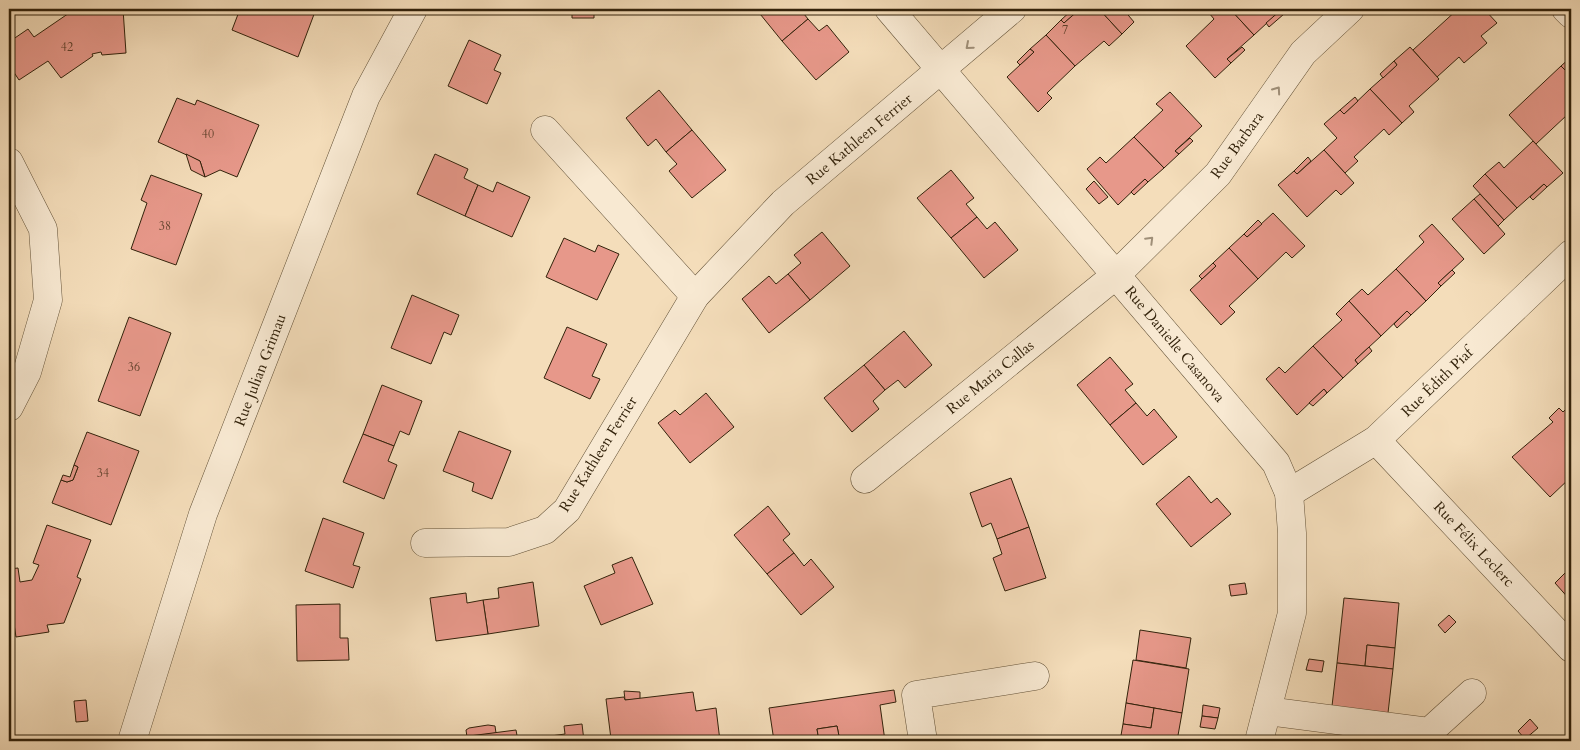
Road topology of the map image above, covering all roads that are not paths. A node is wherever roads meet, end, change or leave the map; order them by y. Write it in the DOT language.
graph roads {
  1 [pos="413,9"];
  2 [pos="889,9"];
  3 [pos="1012,9"];
  4 [pos="1350,9"];
  5 [pos="1566,9"];
  6 [pos="1571,14"];
  7 [pos="941,70"];
  8 [pos="545,130"];
  9 [pos="9,162"];
  10 [pos="1571,254"];
  11 [pos="1116,275"];
  12 [pos="695,296"];
  13 [pos="9,407"];
  14 [pos="1376,440"];
  15 [pos="865,479"];
  16 [pos="1289,493"];
  17 [pos="425,544"];
  18 [pos="1571,648"];
  19 [pos="1035,676"];
  20 [pos="1472,694"];
  21 [pos="1267,711"];
  22 [pos="132,741"];
  23 [pos="923,741"];
  24 [pos="1259,741"];
  1 -- 22 [label="street, Rue Julian Grimau"];
  2 -- 7 [label="street, Rue Danielle Casanova"];
  3 -- 7 [label="street, Rue Kathleen Ferrier, one-way"];
  11 -- 4 [label="street, Rue Barbara, one-way"];
  5 -- 6 [label="street"];
  7 -- 11 [label="street, Rue Danielle Casanova"];
  7 -- 12 [label="street, Rue Kathleen Ferrier"];
  8 -- 12 [label="street"];
  9 -- 13 [label="street"];
  10 -- 14 [label="street, Rue Édith Piaf"];
  11 -- 15 [label="street, Rue Maria Callas"];
  11 -- 16 [label="street, Rue Danielle Casanova"];
  12 -- 17 [label="street, Rue Kathleen Ferrier"];
  14 -- 16 [label="street, Rue Édith Piaf"];
  14 -- 18 [label="street, Rue Félix Leclerc"];
  16 -- 21 [label="street, Rue Danielle Casanova"];
  19 -- 23 [label="street"];
  20 -- 21 [label="street"];
  21 -- 24 [label="street, Rue Danielle Casanova"];
}
